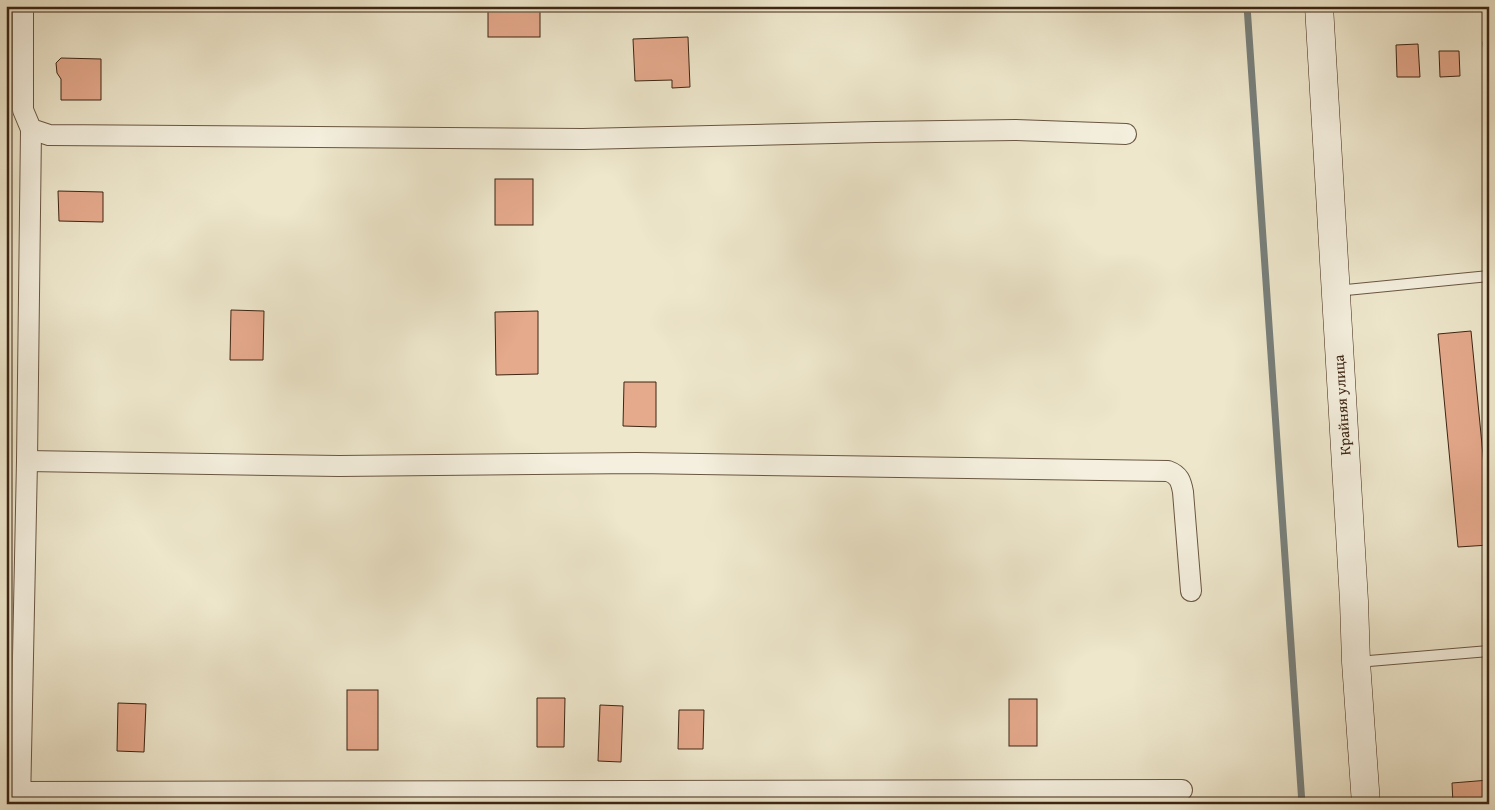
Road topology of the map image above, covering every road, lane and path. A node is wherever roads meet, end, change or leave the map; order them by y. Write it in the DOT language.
graph roads {
  1 [pos="23,6"];
  2 [pos="1319,6"];
  3 [pos="32,128"];
  4 [pos="1126,134"];
  5 [pos="1489,276"];
  6 [pos="1335,291"];
  7 [pos="27,461"];
  8 [pos="1190,591"];
  9 [pos="1489,650"];
  10 [pos="1356,662"];
  11 [pos="1182,790"];
  12 [pos="20,798"];
  13 [pos="1366,804"];
  1 -- 3 [label="street"];
  2 -- 6 [label="main road, Крайняя улица"];
  3 -- 4 [label="street"];
  3 -- 7 [label="street"];
  5 -- 6 [label="lane"];
  6 -- 10 [label="main road, Крайняя улица"];
  7 -- 8 [label="street"];
  7 -- 12 [label="street"];
  9 -- 10 [label="lane"];
  10 -- 13 [label="main road, Крайняя улица"];
  11 -- 12 [label="street"];
}
